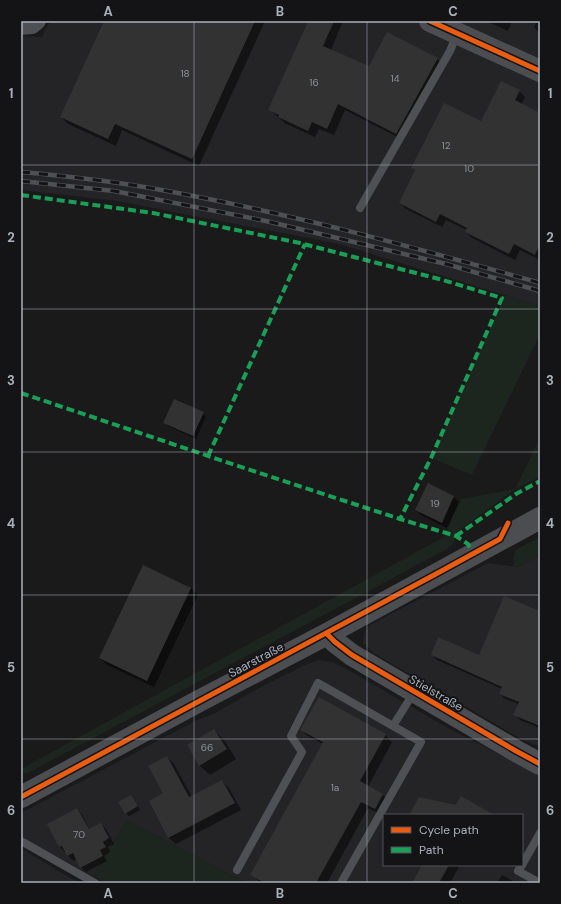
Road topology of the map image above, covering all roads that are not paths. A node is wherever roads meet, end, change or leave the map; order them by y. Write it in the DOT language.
graph roads {
  1 [pos="38,21"];
  2 [pos="430,21"];
  3 [pos="21,28"];
  4 [pos="457,33"];
  5 [pos="540,70"];
  6 [pos="360,208"];
  7 [pos="540,518"];
  8 [pos="327,634"];
  9 [pos="414,692"];
  10 [pos="393,726"];
  11 [pos="540,764"];
  12 [pos="21,797"];
  13 [pos="540,833"];
  14 [pos="21,841"];
  15 [pos="523,863"];
  16 [pos="521,866"];
  17 [pos="237,870"];
  18 [pos="95,883"];
  19 [pos="341,883"];
  20 [pos="540,883"];
  1 -- 3 [label="street"];
  2 -- 4 [label="main road"];
  4 -- 5 [label="main road"];
  4 -- 6 [label="lane"];
  7 -- 8 [label="main road, Saarstraße"];
  8 -- 9 [label="main road, Stielstraße"];
  8 -- 12 [label="main road, Saarstraße"];
  9 -- 10 [label="lane"];
  9 -- 11 [label="main road, Stielstraße"];
  10 -- 17 [label="lane"];
  10 -- 19 [label="lane"];
  13 -- 15 [label="lane"];
  14 -- 18 [label="lane"];
  16 -- 20 [label="lane"];
}
